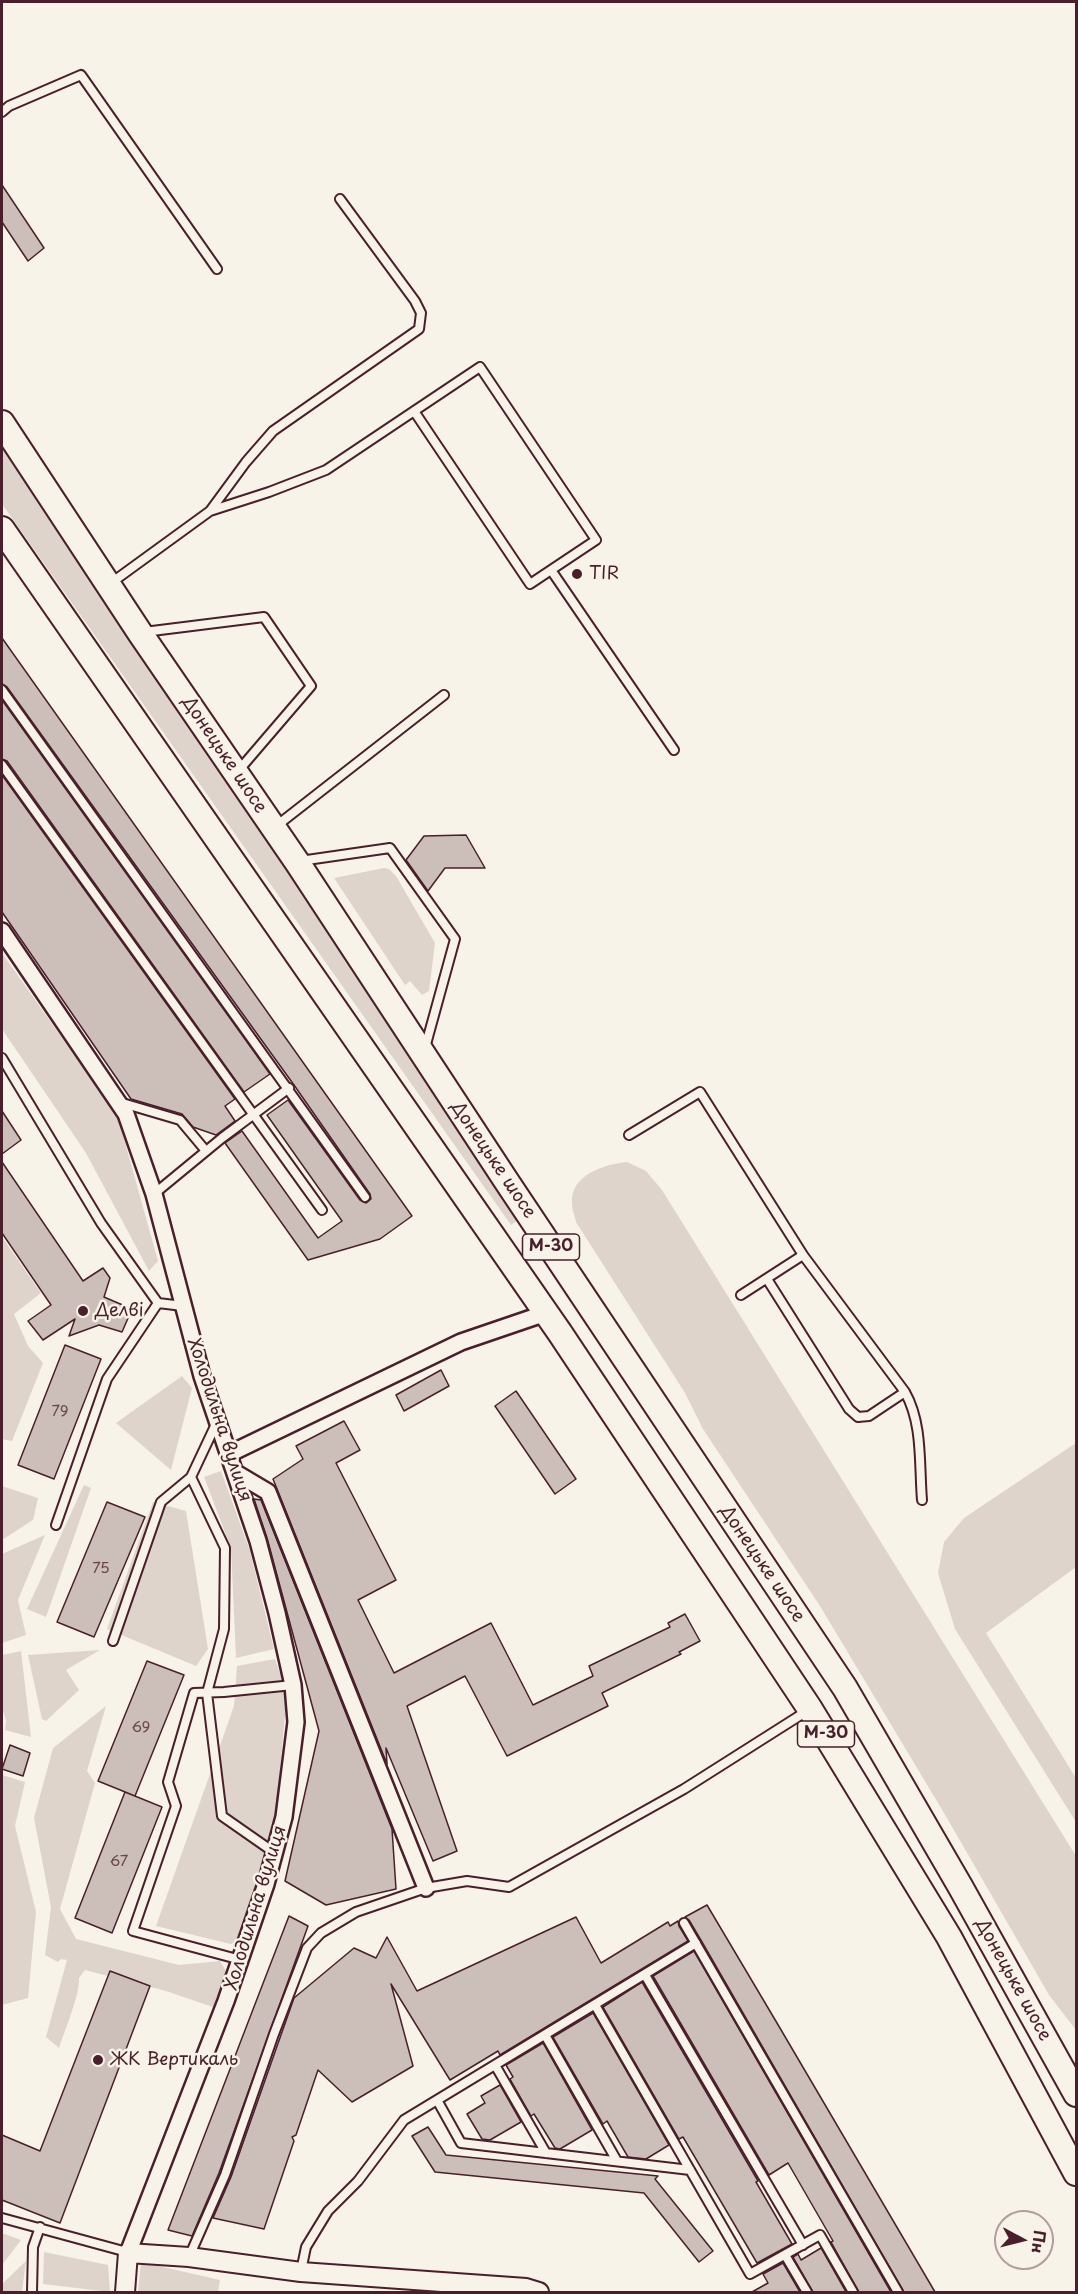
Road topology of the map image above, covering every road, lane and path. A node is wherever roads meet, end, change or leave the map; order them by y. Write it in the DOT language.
graph roads {
  1 [pos="2,112"];
  2 [pos="340,199"];
  3 [pos="217,269"];
  4 [pos="414,411"];
  5 [pos="2,423"];
  6 [pos="210,511"];
  7 [pos="2,529"];
  8 [pos="551,570"];
  9 [pos="110,584"];
  10 [pos="140,633"];
  11 [pos="2,690"];
  12 [pos="444,695"];
  13 [pos="674,750"];
  14 [pos="2,765"];
  15 [pos="236,774"];
  16 [pos="273,828"];
  17 [pos="297,862"];
  18 [pos="2,931"];
  19 [pos="423,1055"];
  20 [pos="2,1058"];
  21 [pos="289,1088"];
  22 [pos="118,1101"];
  23 [pos="254,1114"];
  24 [pos="629,1135"];
  25 [pos="206,1151"];
  26 [pos="154,1194"];
  27 [pos="365,1197"];
  28 [pos="322,1210"];
  29 [pos="803,1255"];
  30 [pos="767,1279"];
  31 [pos="741,1295"];
  32 [pos="158,1304"];
  33 [pos="183,1306"];
  34 [pos="546,1313"];
  35 [pos="905,1392"];
  36 [pos="218,1422"];
  37 [pos="229,1454"];
  38 [pos="236,1473"];
  39 [pos="191,1477"];
  40 [pos="922,1500"];
  41 [pos="56,1525"];
  42 [pos="113,1641"];
  43 [pos="293,1685"];
  44 [pos="207,1693"];
  45 [pos="810,1709"];
  46 [pos="275,1853"];
  47 [pos="426,1888"];
  48 [pos="684,1923"];
  49 [pos="696,1943"];
  50 [pos="241,1960"];
  51 [pos="645,1975"];
  52 [pos="595,2005"];
  53 [pos="545,2036"];
  54 [pos="495,2065"];
  55 [pos="1077,2094"];
  56 [pos="437,2100"];
  57 [pos="546,2153"];
  58 [pos="617,2161"];
  59 [pos="690,2170"];
  60 [pos="1077,2173"];
  61 [pos="2,2217"];
  62 [pos="40,2227"];
  63 [pos="803,2245"];
  64 [pos="128,2253"];
  65 [pos="785,2255"];
  66 [pos="189,2257"];
  67 [pos="301,2272"];
  68 [pos="32,2292"];
  69 [pos="125,2292"];
  70 [pos="539,2292"];
  71 [pos="807,2292"];
  72 [pos="853,2292"];
  73 [pos="898,2292"];
  1 -- 3 [label="lane"];
  2 -- 6 [label="lane"];
  4 -- 6 [label="lane"];
  4 -- 8 [label="lane"];
  4 -- 8 [label="lane"];
  5 -- 9 [label="highway, Донецьке шосе / М-30"];
  6 -- 9 [label="lane"];
  7 -- 34 [label="highway, Донецьке шосе / М-30"];
  8 -- 13 [label="lane"];
  9 -- 10 [label="highway, Донецьке шосе / М-30"];
  10 -- 15 [label="highway, Донецьке шосе / М-30"];
  10 -- 15 [label="lane"];
  11 -- 21 [label="lane"];
  12 -- 16 [label="lane"];
  14 -- 23 [label="lane"];
  15 -- 16 [label="highway, Донецьке шосе / М-30"];
  16 -- 17 [label="highway, Донецьке шосе / М-30"];
  17 -- 19 [label="highway, Донецьке шосе / М-30"];
  17 -- 19 [label="lane"];
  18 -- 22 [label="street, Холодильна вулиця"];
  19 -- 55 [label="highway, Донецьке шосе / М-30"];
  20 -- 32 [label="lane"];
  21 -- 23 [label="lane"];
  21 -- 27 [label="lane"];
  22 -- 25 [label="lane"];
  22 -- 26 [label="street, Холодильна вулиця"];
  23 -- 25 [label="lane"];
  23 -- 28 [label="lane"];
  24 -- 29 [label="lane"];
  25 -- 26 [label="lane"];
  26 -- 33 [label="street, Холодильна вулиця"];
  29 -- 30 [label="lane"];
  29 -- 35 [label="lane"];
  30 -- 31 [label="lane"];
  30 -- 35 [label="lane"];
  32 -- 33 [label="lane"];
  32 -- 41 [label="lane"];
  33 -- 36 [label="street, Холодильна вулиця"];
  34 -- 37 [label="street"];
  34 -- 45 [label="highway, Донецьке шосе / М-30"];
  35 -- 40 [label="lane"];
  36 -- 37 [label="street, Холодильна вулиця"];
  36 -- 39 [label="lane"];
  37 -- 38 [label="street, Холодильна вулиця"];
  38 -- 43 [label="street, Холодильна вулиця"];
  38 -- 47 [label="street"];
  39 -- 42 [label="lane"];
  39 -- 44 [label="lane"];
  43 -- 44 [label="lane"];
  43 -- 46 [label="street, Холодильна вулиця"];
  44 -- 46 [label="lane"];
  44 -- 50 [label="lane"];
  45 -- 47 [label="lane"];
  45 -- 60 [label="highway, Донецьке шосе / М-30"];
  46 -- 50 [label="street, Холодильна вулиця"];
  47 -- 66 [label="lane"];
  48 -- 49 [label="lane"];
  49 -- 51 [label="lane"];
  49 -- 73 [label="lane"];
  50 -- 64 [label="street, Холодильна вулиця"];
  51 -- 52 [label="lane"];
  51 -- 63 [label="lane"];
  52 -- 53 [label="lane"];
  52 -- 59 [label="lane"];
  53 -- 54 [label="lane"];
  53 -- 58 [label="lane"];
  54 -- 56 [label="lane"];
  54 -- 57 [label="lane"];
  56 -- 57 [label="lane"];
  56 -- 67 [label="lane"];
  57 -- 58 [label="lane"];
  58 -- 59 [label="lane"];
  59 -- 65 [label="lane"];
  61 -- 62 [label="lane"];
  62 -- 64 [label="lane"];
  62 -- 68 [label="lane"];
  63 -- 65 [label="lane"];
  63 -- 72 [label="lane"];
  64 -- 66 [label="street"];
  64 -- 69 [label="street, Холодильна вулиця"];
  65 -- 71 [label="lane"];
  66 -- 67 [label="street"];
  67 -- 70 [label="street"];
}
